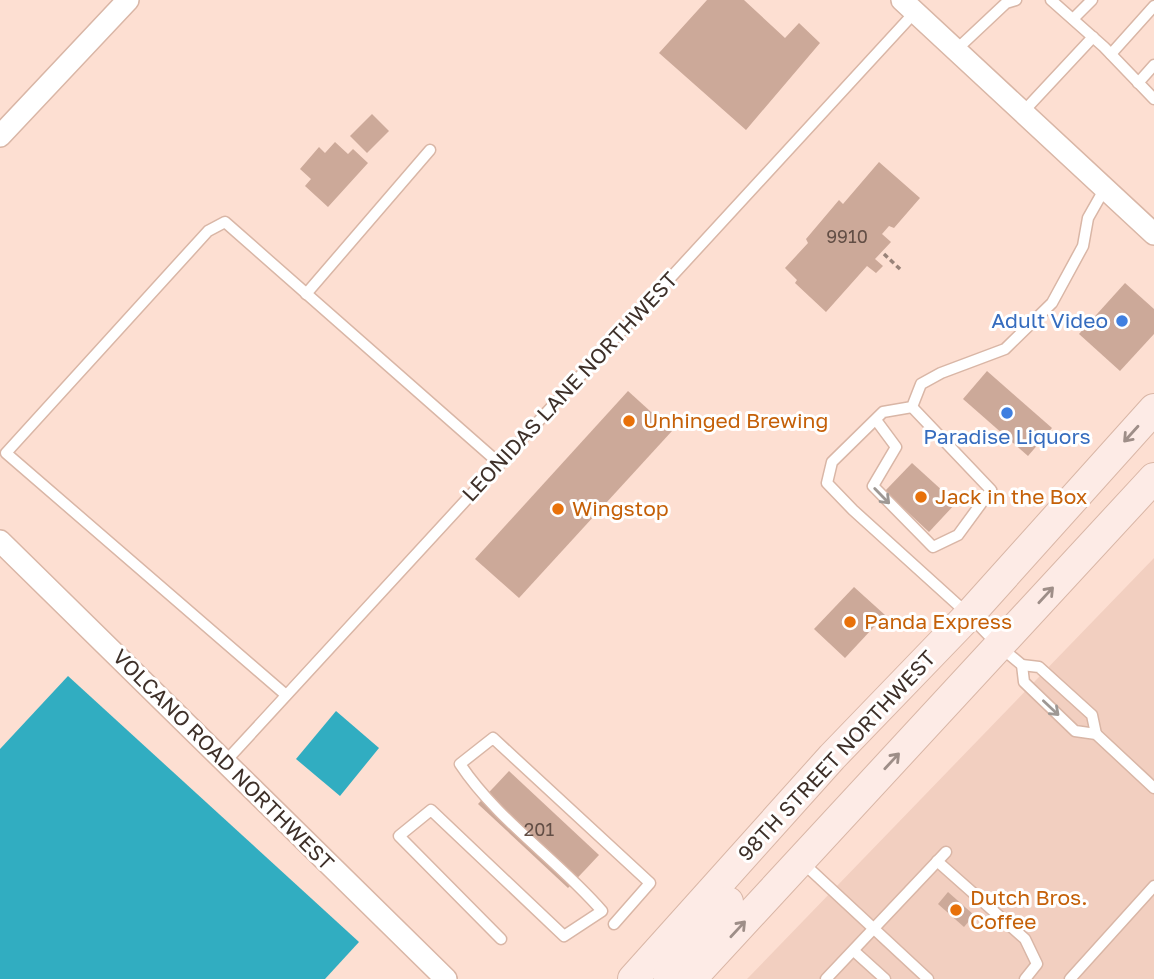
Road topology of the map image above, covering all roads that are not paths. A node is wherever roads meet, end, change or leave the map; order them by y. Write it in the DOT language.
graph roads {
  1 [pos="128,0"];
  2 [pos="1016,0"];
  3 [pos="1052,0"];
  4 [pos="1092,0"];
  5 [pos="909,6"];
  6 [pos="1154,6"];
  7 [pos="1073,19"];
  8 [pos="1093,37"];
  9 [pos="956,50"];
  10 [pos="1111,54"];
  11 [pos="1154,65"];
  12 [pos="1138,83"];
  13 [pos="1154,99"];
  14 [pos="1023,112"];
  15 [pos="0,136"];
  16 [pos="430,150"];
  17 [pos="1105,188"];
  18 [pos="1154,234"];
  19 [pos="306,293"];
  20 [pos="912,407"];
  21 [pos="1154,409"];
  22 [pos="876,420"];
  23 [pos="500,464"];
  24 [pos="1154,478"];
  25 [pos="0,541"];
  26 [pos="969,615"];
  27 [pos="999,646"];
  28 [pos="1022,665"];
  29 [pos="286,695"];
  30 [pos="1096,734"];
  31 [pos="225,762"];
  32 [pos="1154,788"];
  33 [pos="755,843"];
  34 [pos="946,852"];
  35 [pos="801,861"];
  36 [pos="937,861"];
  37 [pos="1154,886"];
  38 [pos="614,923"];
  39 [pos="875,930"];
  40 [pos="501,939"];
  41 [pos="854,951"];
  42 [pos="446,979"];
  43 [pos="633,979"];
  44 [pos="669,979"];
  45 [pos="691,979"];
  46 [pos="826,979"];
  47 [pos="885,979"];
  48 [pos="928,979"];
  49 [pos="1025,979"];
  50 [pos="1070,979"];
  1 -- 15 [label="street"];
  2 -- 9 [label="lane"];
  3 -- 7 [label="lane"];
  4 -- 7 [label="lane"];
  5 -- 9 [label="street"];
  5 -- 23 [label="lane, LEONIDAS LANE NORTHWEST"];
  6 -- 10 [label="lane"];
  7 -- 8 [label="lane"];
  8 -- 10 [label="lane"];
  8 -- 14 [label="lane"];
  9 -- 14 [label="street"];
  10 -- 12 [label="lane"];
  11 -- 12 [label="lane"];
  12 -- 13 [label="lane"];
  14 -- 17 [label="street"];
  16 -- 19 [label="lane"];
  17 -- 18 [label="street"];
  17 -- 20 [label="lane"];
  19 -- 23 [label="lane"];
  19 -- 29 [label="lane"];
  20 -- 22 [label="lane"];
  22 -- 20 [label="lane, one-way"];
  21 -- 26 [label="main road, 98TH STREET NORTHWEST, one-way"];
  22 -- 26 [label="lane"];
  23 -- 29 [label="lane, LEONIDAS LANE NORTHWEST"];
  27 -- 24 [label="main road, 98TH STREET NORTHWEST, one-way"];
  25 -- 31 [label="street, VOLCANO ROAD NORTHWEST"];
  26 -- 27 [label="lane"];
  26 -- 33 [label="main road, 98TH STREET NORTHWEST"];
  27 -- 28 [label="lane"];
  35 -- 27 [label="main road, 98TH STREET NORTHWEST, one-way"];
  28 -- 30 [label="lane"];
  28 -- 30 [label="lane, one-way"];
  29 -- 31 [label="lane, LEONIDAS LANE NORTHWEST"];
  30 -- 32 [label="lane"];
  31 -- 42 [label="street, VOLCANO ROAD NORTHWEST"];
  33 -- 43 [label="main road, 98TH STREET NORTHWEST"];
  33 -- 44 [label="main road"];
  34 -- 36 [label="lane"];
  35 -- 39 [label="lane"];
  45 -- 35 [label="main road, 98TH STREET NORTHWEST, one-way"];
  36 -- 39 [label="lane"];
  36 -- 49 [label="lane"];
  37 -- 50 [label="lane"];
  38 -- 40 [label="lane"];
  39 -- 41 [label="lane"];
  39 -- 48 [label="lane"];
  41 -- 46 [label="lane"];
  41 -- 47 [label="lane"];
}
